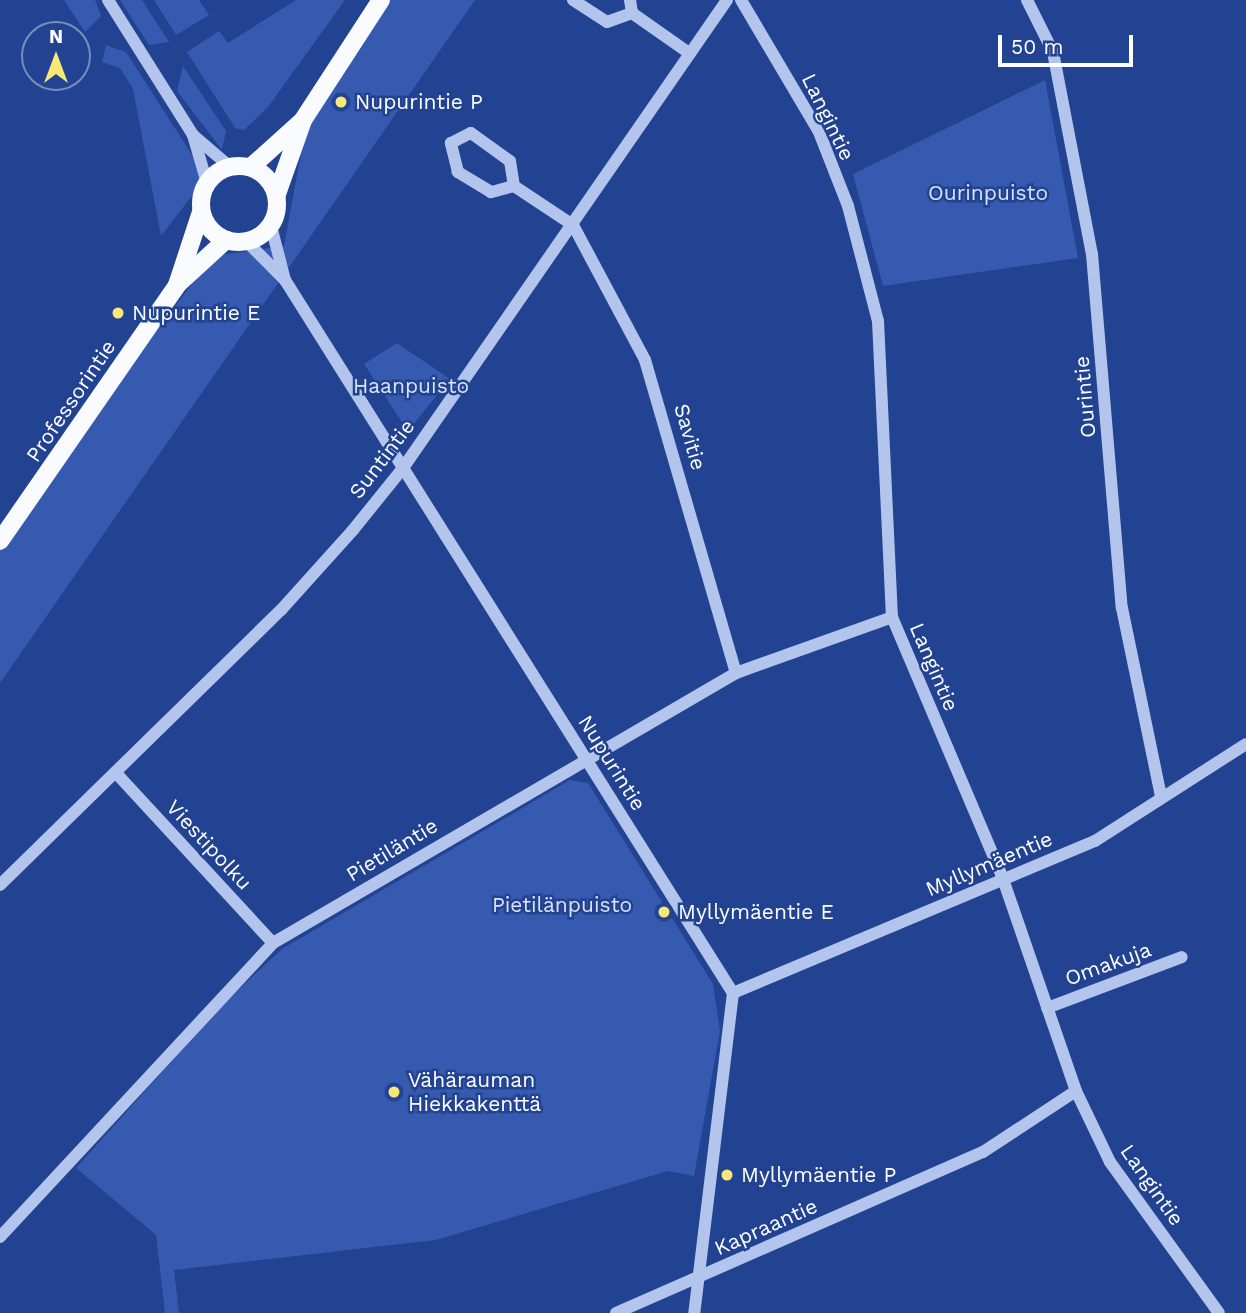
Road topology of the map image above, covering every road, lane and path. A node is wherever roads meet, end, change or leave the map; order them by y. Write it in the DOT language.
graph roads {
  1 [pos="108,0"];
  2 [pos="381,0"];
  3 [pos="573,0"];
  4 [pos="727,0"];
  5 [pos="741,0"];
  6 [pos="1027,0"];
  7 [pos="631,7"];
  8 [pos="686,51"];
  9 [pos="303,120"];
  10 [pos="193,135"];
  11 [pos="229,166"];
  12 [pos="251,167"];
  13 [pos="207,183"];
  14 [pos="514,186"];
  15 [pos="277,194"];
  16 [pos="201,212"];
  17 [pos="573,225"];
  18 [pos="271,226"];
  19 [pos="226,240"];
  20 [pos="247,242"];
  21 [pos="285,280"];
  22 [pos="177,285"];
  23 [pos="403,468"];
  24 [pos="0,541"];
  25 [pos="892,617"];
  26 [pos="736,673"];
  27 [pos="1246,744"];
  28 [pos="586,758"];
  29 [pos="116,773"];
  30 [pos="1161,796"];
  31 [pos="1003,879"];
  32 [pos="0,885"];
  33 [pos="274,943"];
  34 [pos="1182,957"];
  35 [pos="733,993"];
  36 [pos="1047,1007"];
  37 [pos="1076,1091"];
  38 [pos="0,1237"];
  39 [pos="695,1278"];
  40 [pos="616,1313"];
  41 [pos="694,1313"];
  42 [pos="1219,1313"];
  1 -- 10 [label="street"];
  2 -- 9 [label="main road"];
  3 -- 7 [label="street"];
  4 -- 8 [label="street, Suntintie"];
  5 -- 25 [label="street, Langintie"];
  6 -- 30 [label="street, Ourintie"];
  7 -- 8 [label="street"];
  8 -- 17 [label="street, Suntintie"];
  9 -- 12 [label="main road"];
  9 -- 15 [label="main road"];
  10 -- 11 [label="street"];
  10 -- 13 [label="street"];
  11 -- 12 [label="main road"];
  11 -- 13 [label="main road"];
  12 -- 15 [label="main road"];
  13 -- 16 [label="main road"];
  14 -- 14 [label="street"];
  14 -- 17 [label="street"];
  15 -- 18 [label="main road"];
  16 -- 19 [label="main road"];
  16 -- 22 [label="main road, Professorintie"];
  17 -- 23 [label="street, Suntintie"];
  17 -- 26 [label="street, Savitie"];
  18 -- 20 [label="main road"];
  18 -- 21 [label="street, Nupurintie"];
  19 -- 20 [label="main road"];
  19 -- 22 [label="main road, Professorintie"];
  20 -- 21 [label="street, Nupurintie"];
  21 -- 23 [label="street, Nupurintie"];
  22 -- 24 [label="main road, Professorintie"];
  23 -- 28 [label="street, Nupurintie"];
  23 -- 29 [label="street, Suntintie"];
  25 -- 26 [label="street, Pietiläntie"];
  25 -- 31 [label="street, Langintie"];
  26 -- 28 [label="street, Pietiläntie"];
  27 -- 30 [label="street, Myllymäentie"];
  28 -- 33 [label="street, Pietiläntie"];
  28 -- 35 [label="street, Nupurintie"];
  29 -- 32 [label="street, Suntintie"];
  29 -- 33 [label="street, Viestipolku"];
  30 -- 31 [label="street, Myllymäentie"];
  31 -- 35 [label="street, Myllymäentie"];
  31 -- 36 [label="street, Langintie"];
  33 -- 38 [label="street, Pietiläntie"];
  34 -- 36 [label="street, Omakuja"];
  35 -- 39 [label="street"];
  36 -- 37 [label="street, Langintie"];
  37 -- 39 [label="street, Kapraantie"];
  37 -- 42 [label="street, Langintie"];
  39 -- 40 [label="street, Kapraantie"];
  39 -- 41 [label="street"];
}
